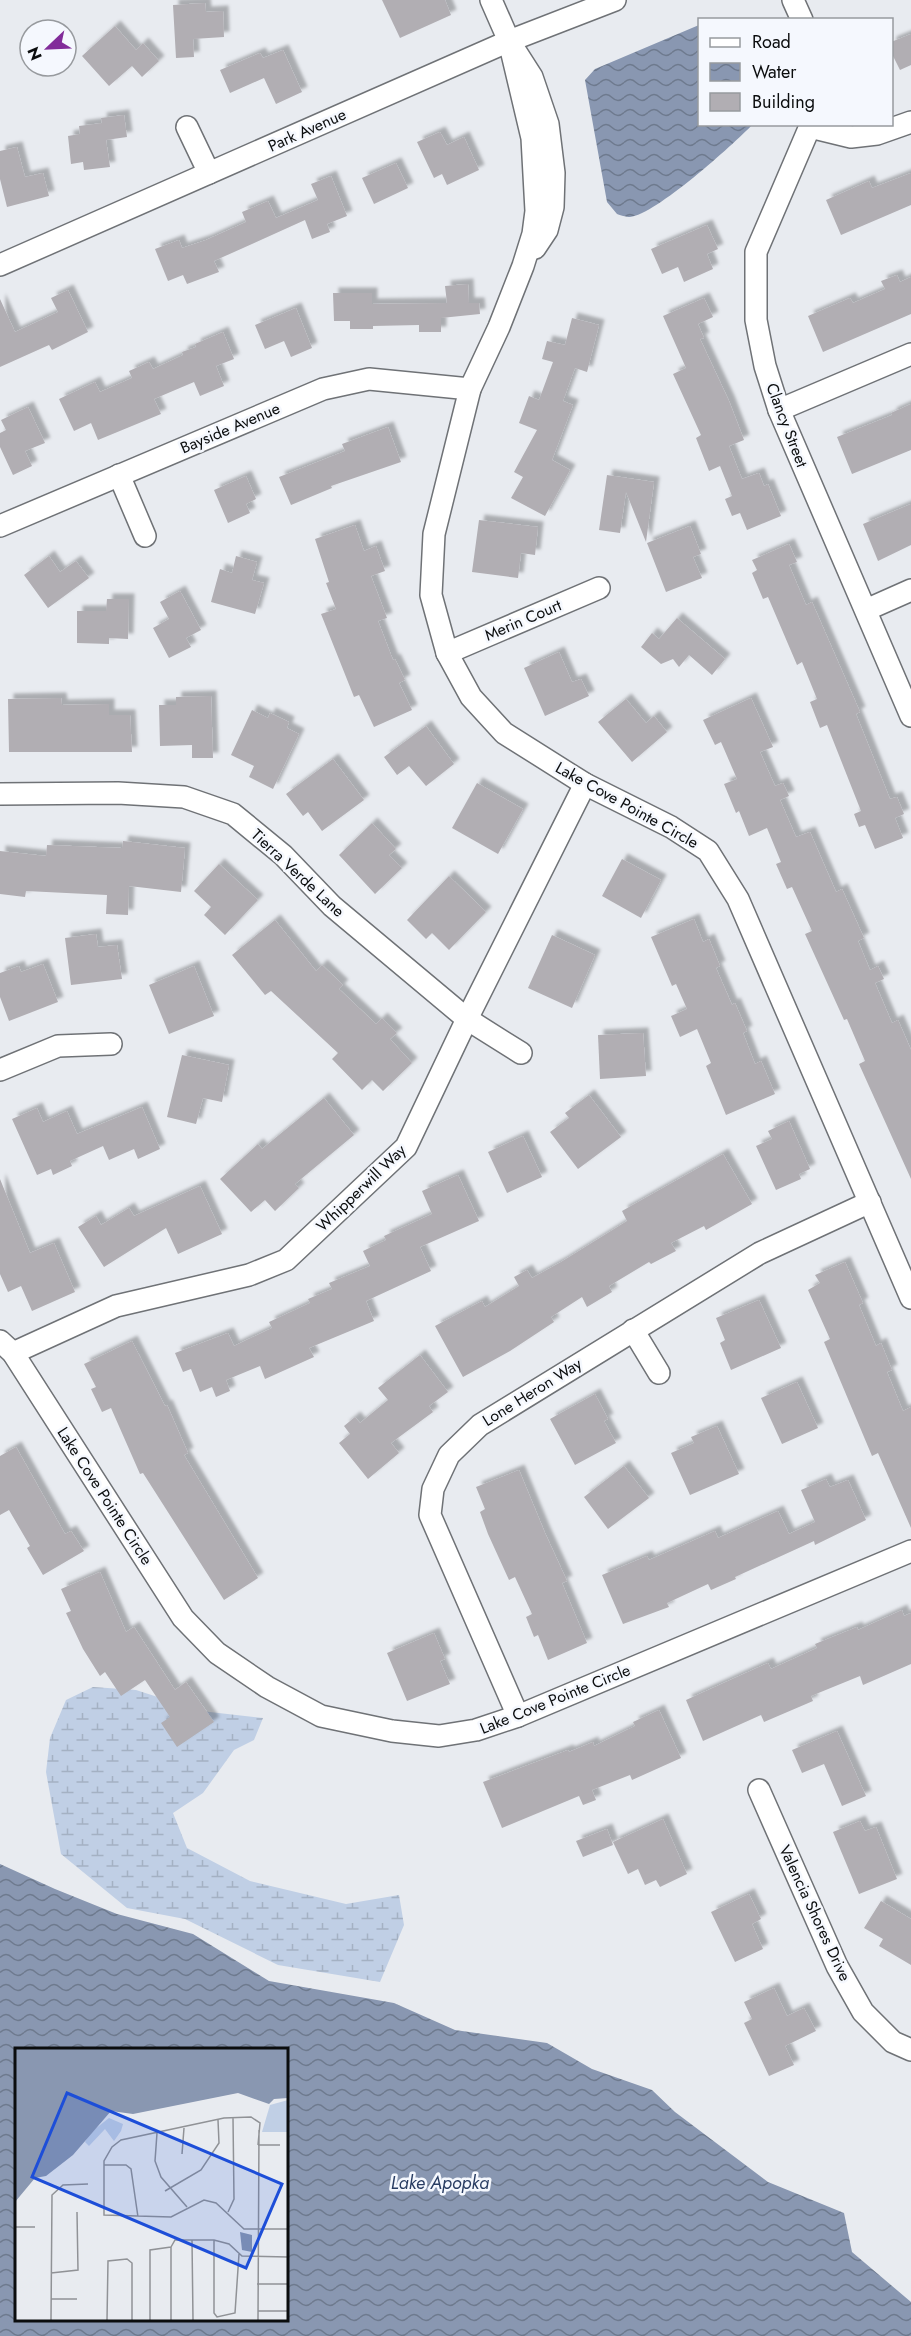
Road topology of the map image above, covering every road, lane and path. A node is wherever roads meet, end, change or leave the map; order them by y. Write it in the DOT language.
graph roads {
  1 [pos="491,0"];
  2 [pos="615,0"];
  3 [pos="793,0"];
  4 [pos="801,18"];
  5 [pos="509,41"];
  6 [pos="911,122"];
  7 [pos="810,126"];
  8 [pos="187,127"];
  9 [pos="209,173"];
  10 [pos="0,265"];
  11 [pos="911,354"];
  12 [pos="470,389"];
  13 [pos="779,410"];
  14 [pos="119,475"];
  15 [pos="0,526"];
  16 [pos="146,536"];
  17 [pos="599,588"];
  18 [pos="911,590"];
  19 [pos="866,610"];
  20 [pos="447,653"];
  21 [pos="911,716"];
  22 [pos="585,784"];
  23 [pos="0,794"];
  24 [pos="467,1019"];
  25 [pos="111,1044"];
  26 [pos="521,1053"];
  27 [pos="0,1070"];
  28 [pos="870,1202"];
  29 [pos="911,1298"];
  30 [pos="633,1330"];
  31 [pos="7,1347"];
  32 [pos="659,1373"];
  33 [pos="911,1551"];
  34 [pos="518,1716"];
  35 [pos="759,1790"];
  36 [pos="911,2050"];
  1 -- 5 [label="street, Lake Cove Pointe Circle"];
  2 -- 5 [label="street, Park Avenue"];
  3 -- 4 [label="street"];
  5 -- 9 [label="street, Park Avenue"];
  5 -- 12 [label="street, Lake Cove Pointe Circle"];
  6 -- 7 [label="street"];
  7 -- 13 [label="street, Clancy Street"];
  8 -- 9 [label="street"];
  9 -- 10 [label="street, Park Avenue"];
  11 -- 13 [label="street"];
  12 -- 14 [label="street, Bayside Avenue"];
  12 -- 20 [label="street, Lake Cove Pointe Circle"];
  13 -- 19 [label="street, Clancy Street"];
  14 -- 15 [label="street, Bayside Avenue"];
  14 -- 16 [label="street"];
  17 -- 20 [label="street, Merin Court"];
  18 -- 19 [label="street"];
  19 -- 21 [label="street, Clancy Street"];
  20 -- 22 [label="street, Lake Cove Pointe Circle"];
  22 -- 24 [label="street, Whipperwill Way"];
  22 -- 28 [label="street, Lake Cove Pointe Circle"];
  23 -- 24 [label="street, Tierra Verde Lane"];
  24 -- 26 [label="street, Tierra Verde Lane"];
  24 -- 31 [label="street, Whipperwill Way"];
  25 -- 27 [label="street"];
  28 -- 29 [label="street, Lake Cove Pointe Circle"];
  28 -- 30 [label="street, Lone Heron Way"];
  30 -- 32 [label="street"];
  30 -- 34 [label="street, Lone Heron Way"];
  31 -- 34 [label="street, Lake Cove Pointe Circle"];
  33 -- 34 [label="street, Lake Cove Pointe Circle"];
  35 -- 36 [label="street, Valencia Shores Drive"];
}
